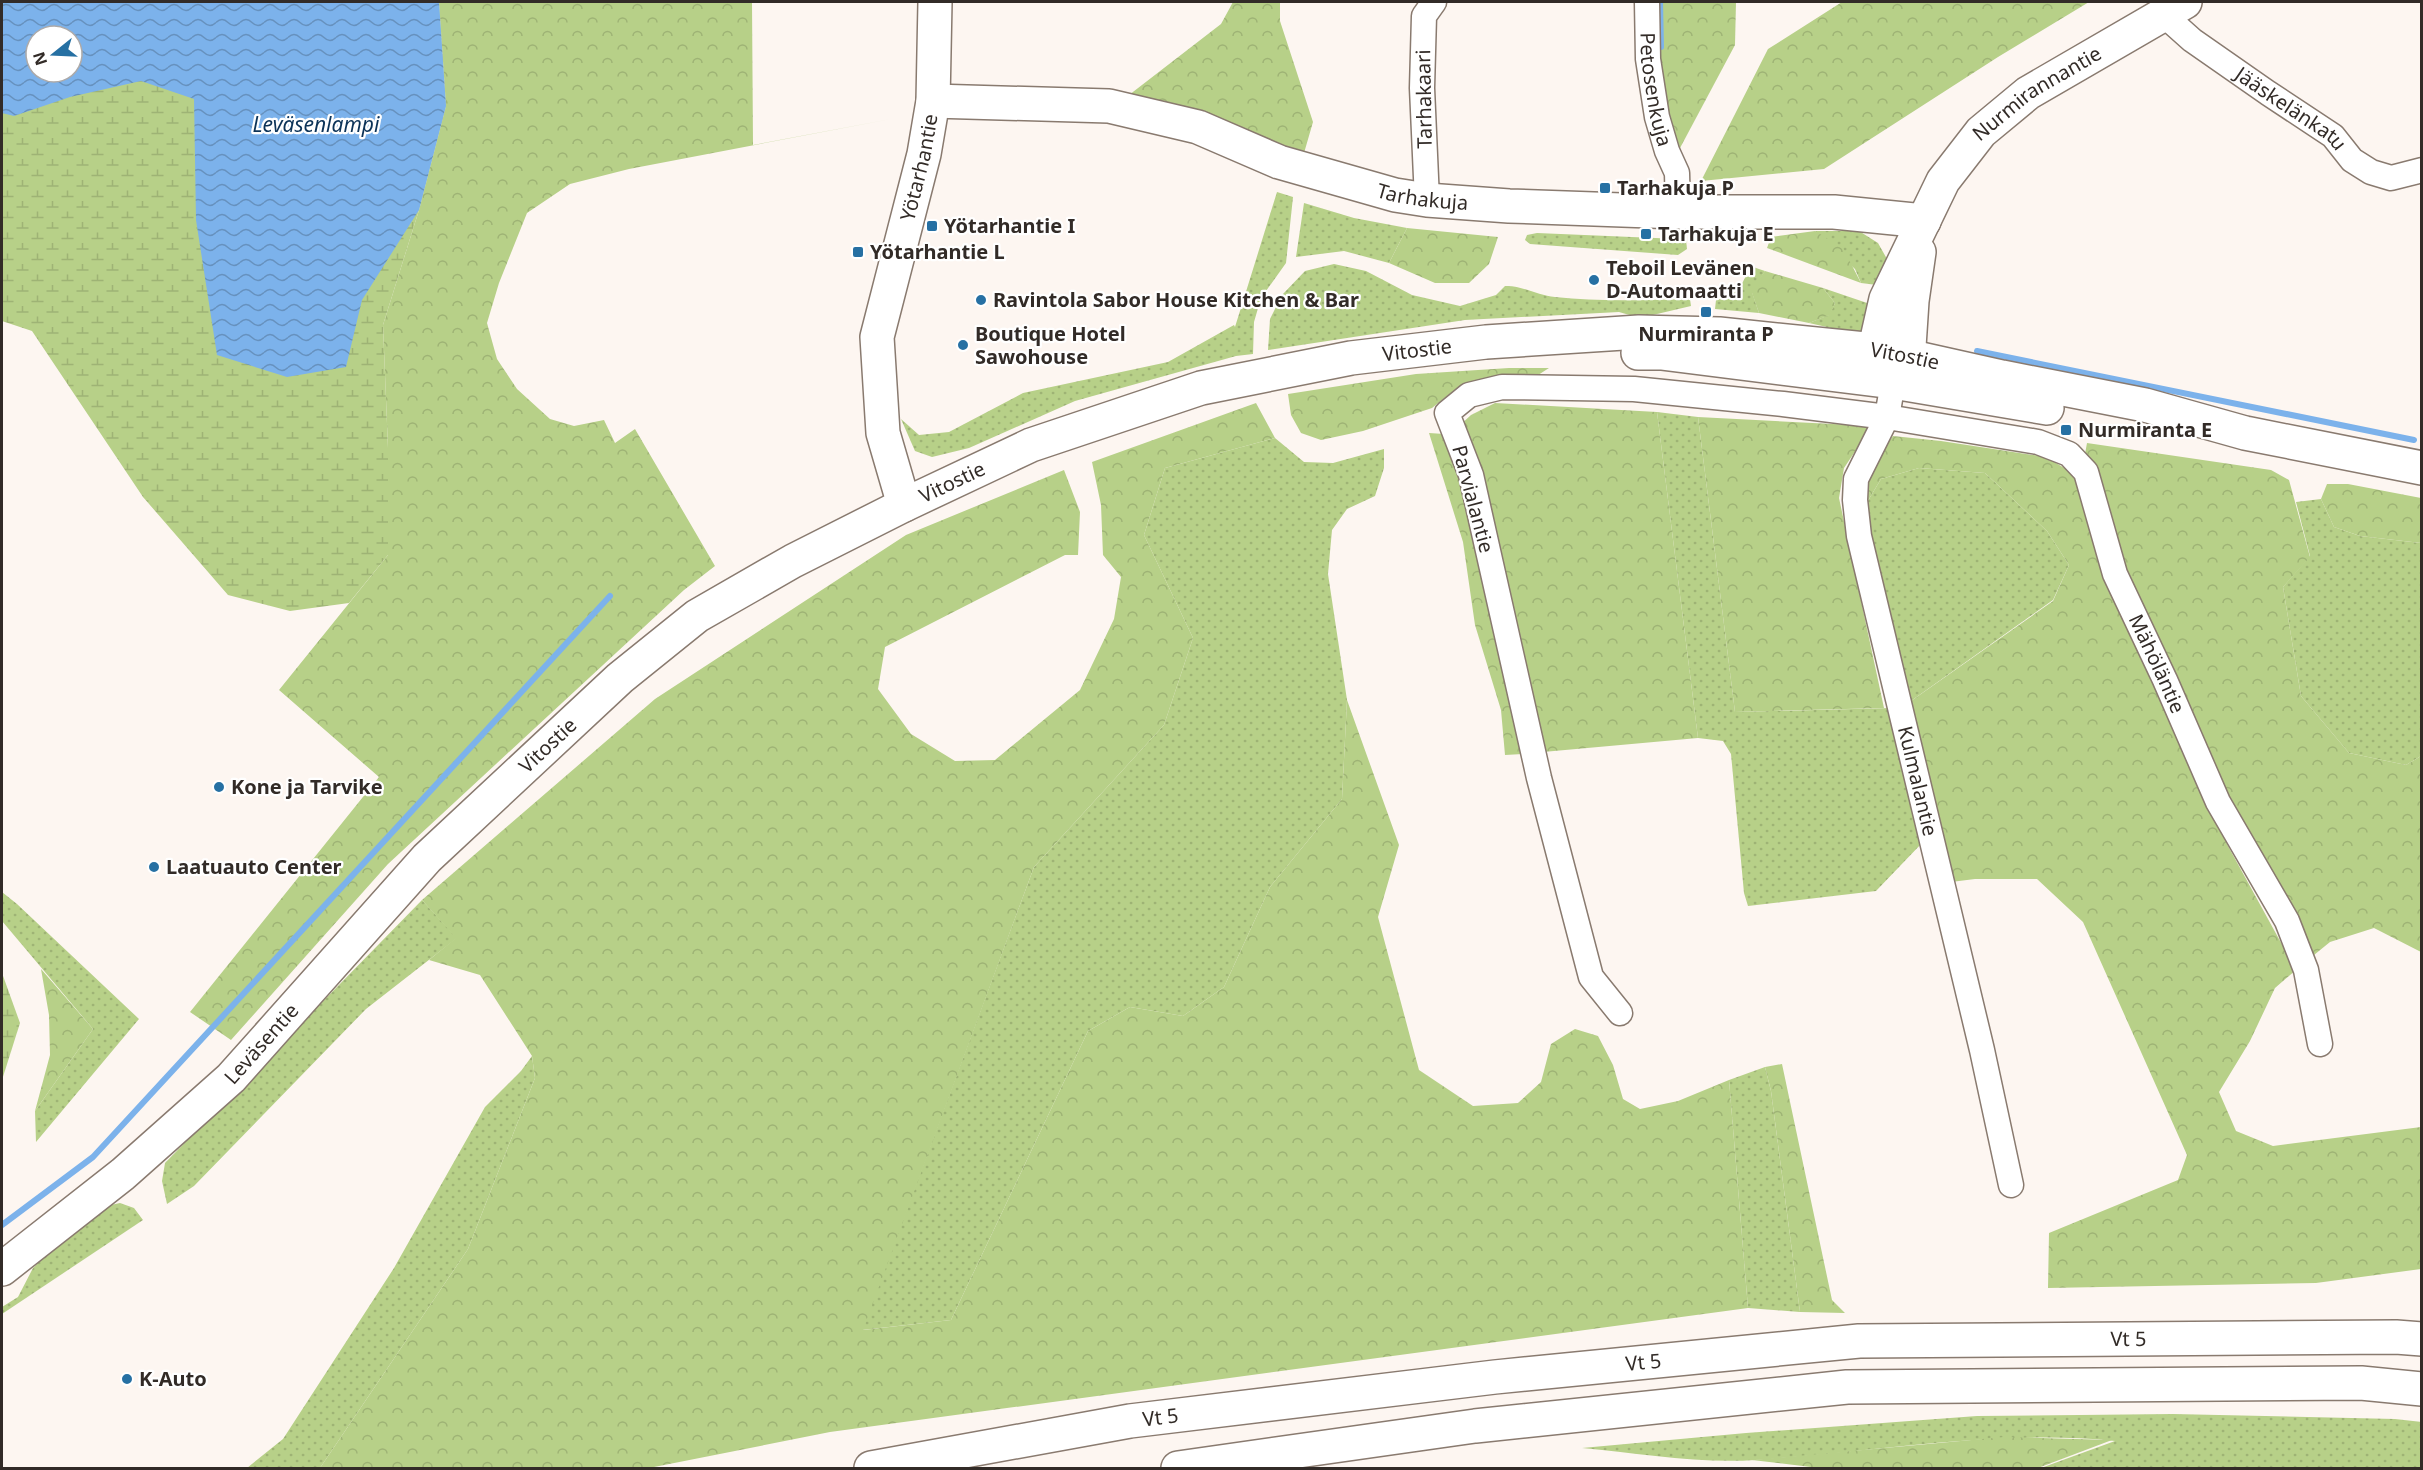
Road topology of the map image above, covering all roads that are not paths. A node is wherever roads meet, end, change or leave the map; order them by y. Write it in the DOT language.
graph roads {
  1 [pos="935,2"];
  2 [pos="1434,2"];
  3 [pos="1647,2"];
  4 [pos="2174,8"];
  5 [pos="933,101"];
  6 [pos="2421,170"];
  7 [pos="1427,200"];
  8 [pos="1678,212"];
  9 [pos="1924,221"];
  10 [pos="1890,370"];
  11 [pos="1887,417"];
  12 [pos="2421,468"];
  13 [pos="904,505"];
  14 [pos="495,794"];
  15 [pos="1620,1013"];
  16 [pos="2320,1044"];
  17 [pos="2011,1185"];
  18 [pos="2,1269"];
  19 [pos="2421,1316"];
  20 [pos="2421,1340"];
  21 [pos="1859,1341"];
  22 [pos="2421,1389"];
  23 [pos="872,1468"];
  24 [pos="1178,1468"];
  1 -- 5 [label="main road, Yötarhantie"];
  2 -- 7 [label="street, Tarhakaari"];
  3 -- 8 [label="street, Petosenkuja"];
  4 -- 6 [label="street, Jääskelänkatu"];
  4 -- 9 [label="main road, Nurmirannantie"];
  5 -- 7 [label="main road, Tarhakuja"];
  5 -- 13 [label="main road, Yötarhantie"];
  7 -- 8 [label="main road, Tarhakuja"];
  8 -- 9 [label="main road, Tarhakuja"];
  9 -- 10 [label="main road, Nurmirannantie"];
  10 -- 11 [label="street, Kulmalantie"];
  10 -- 12 [label="main road, Vitostie"];
  10 -- 13 [label="main road, Vitostie"];
  11 -- 15 [label="street, Parvialantie"];
  11 -- 16 [label="street, Mähöläntie"];
  11 -- 17 [label="street, Kulmalantie"];
  13 -- 14 [label="main road, Vitostie"];
  14 -- 18 [label="main road, Leväsentie"];
  19 -- 21 [label="main road"];
  20 -- 21 [label="main road, Vt 5"];
  21 -- 23 [label="main road, Vt 5"];
  22 -- 24 [label="main road"];
}
